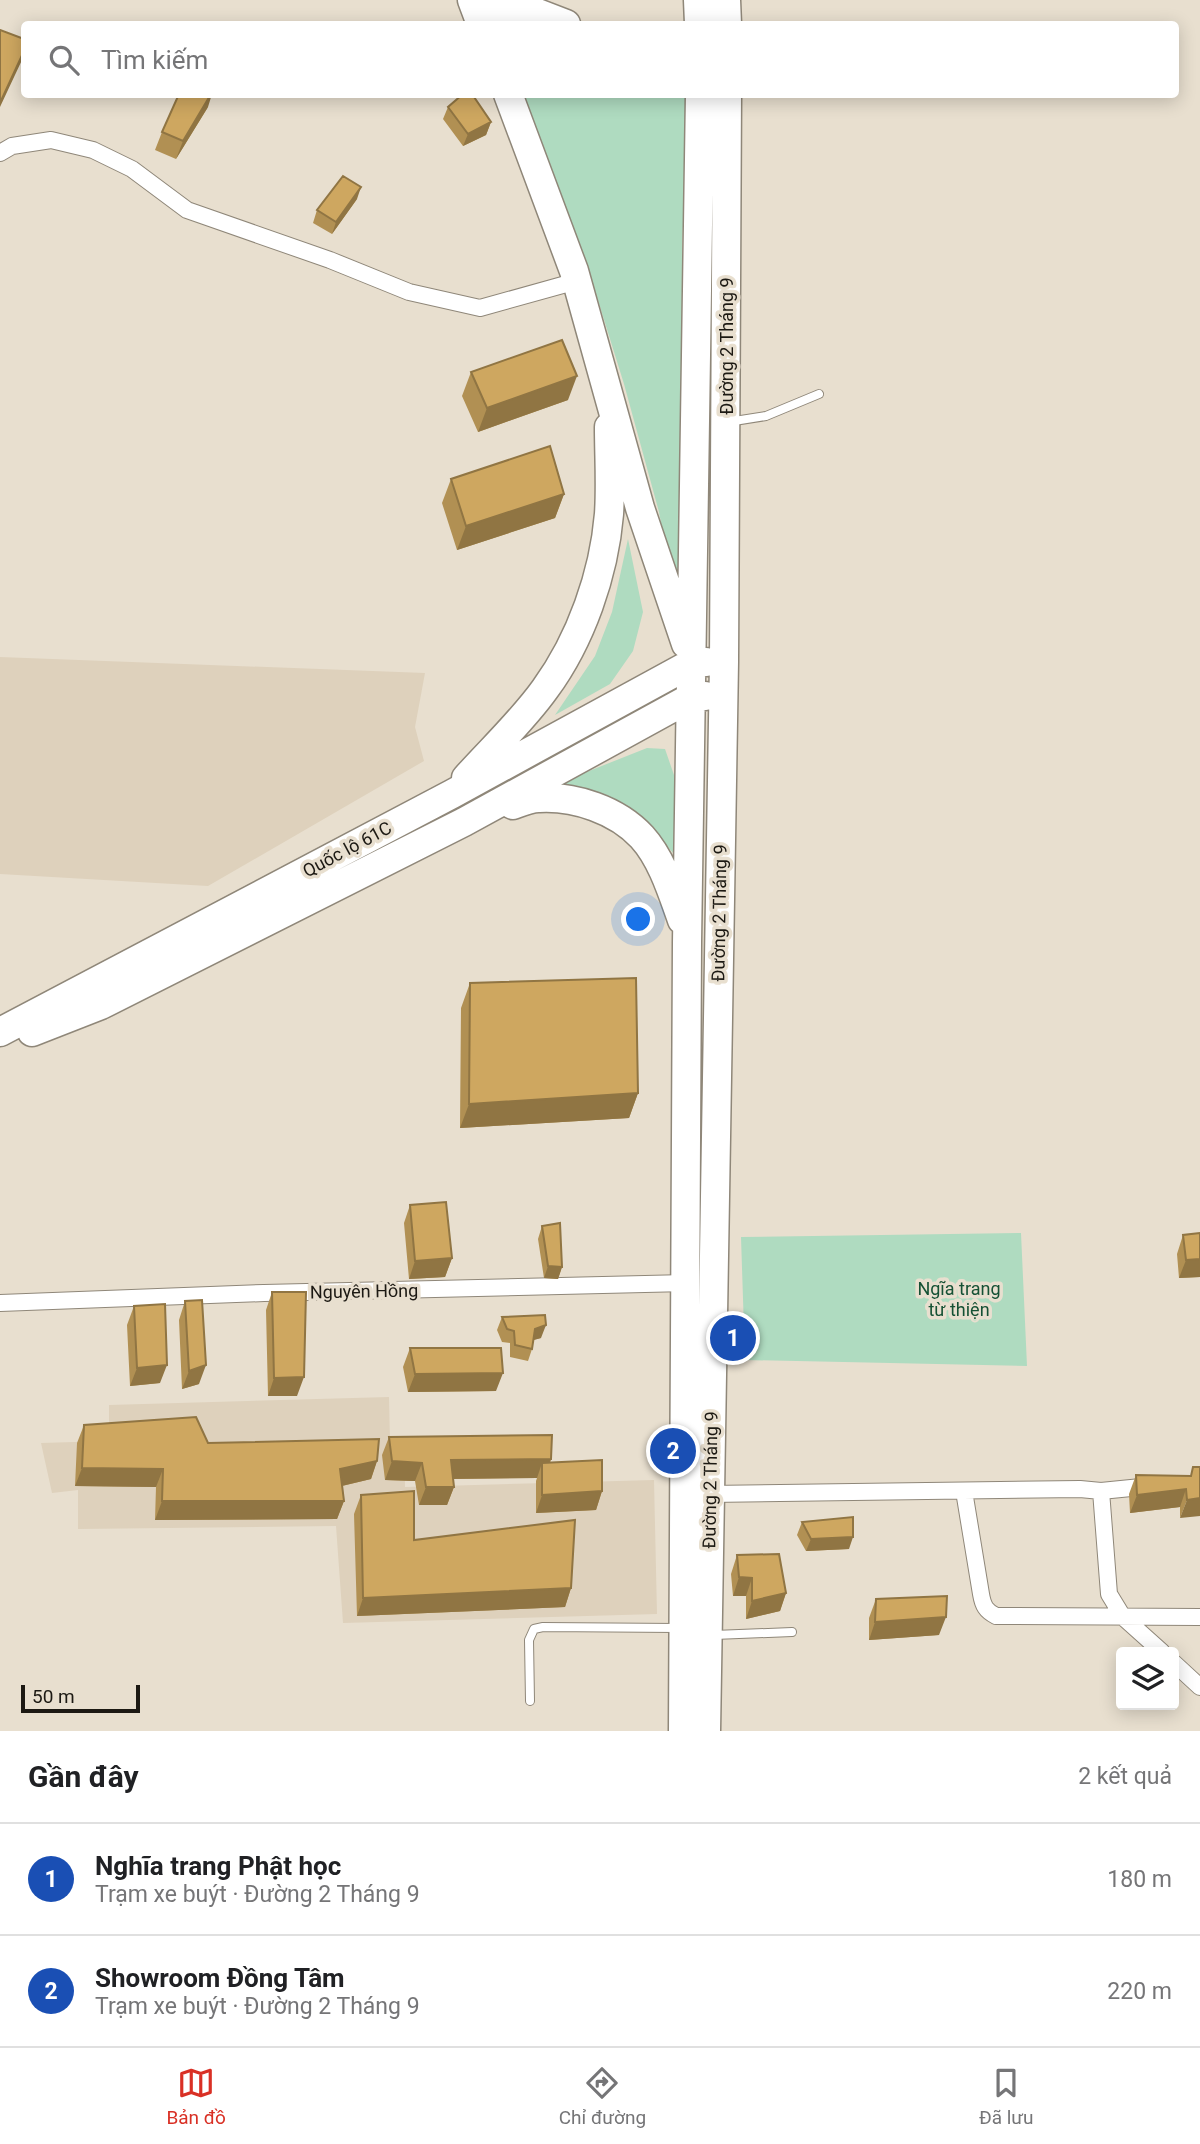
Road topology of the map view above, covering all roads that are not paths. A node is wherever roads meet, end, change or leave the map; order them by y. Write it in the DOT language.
graph roads {
  1 [pos="472,0"];
  2 [pos="492,0"];
  3 [pos="517,0"];
  4 [pos="698,0"];
  5 [pos="726,0"];
  6 [pos="480,21"];
  7 [pos="512,21"];
  8 [pos="558,21"];
  9 [pos="699,21"];
  10 [pos="727,21"];
  11 [pos="509,98"];
  12 [pos="700,98"];
  13 [pos="727,98"];
  14 [pos="0,153"];
  15 [pos="577,281"];
  16 [pos="608,390"];
  17 [pos="819,394"];
  18 [pos="725,422"];
  19 [pos="724,662"];
  20 [pos="692,663"];
  21 [pos="723,695"];
  22 [pos="692,697"];
  23 [pos="452,794"];
  24 [pos="464,822"];
  25 [pos="687,943"];
  26 [pos="0,1032"];
  27 [pos="0,1044"];
  28 [pos="687,1283"];
  29 [pos="0,1303"];
  30 [pos="1169,1484"];
  31 [pos="964,1490"];
  32 [pos="1101,1491"];
  33 [pos="709,1494"];
  34 [pos="1123,1617"];
  35 [pos="1200,1617"];
  36 [pos="695,1632"];
  37 [pos="792,1632"];
  38 [pos="1156,1647"];
  39 [pos="1179,1668"];
  40 [pos="1200,1687"];
  41 [pos="530,1701"];
  42 [pos="682,1731"];
  43 [pos="706,1731"];
  1 -- 6 [label="highway"];
  2 -- 7 [label="highway"];
  3 -- 8 [label="highway"];
  4 -- 9 [label="highway"];
  5 -- 10 [label="highway"];
  11 -- 15 [label="highway"];
  12 -- 20 [label="highway, Đường 2 Tháng 9"];
  13 -- 18 [label="highway, Đường 2 Tháng 9"];
  14 -- 15 [label="street"];
  15 -- 16 [label="highway"];
  16 -- 20 [label="highway"];
  16 -- 23 [label="highway"];
  17 -- 18 [label="lane"];
  18 -- 19 [label="highway, Đường 2 Tháng 9"];
  19 -- 20 [label="highway"];
  19 -- 21 [label="highway, Đường 2 Tháng 9"];
  20 -- 22 [label="highway, Đường 2 Tháng 9"];
  20 -- 23 [label="highway, Quốc lộ 61C"];
  21 -- 22 [label="highway"];
  21 -- 33 [label="highway, Đường 2 Tháng 9"];
  22 -- 24 [label="highway, Quốc lộ 61C"];
  22 -- 25 [label="highway, Đường 2 Tháng 9"];
  23 -- 26 [label="highway, Quốc lộ 61C"];
  24 -- 25 [label="highway"];
  24 -- 27 [label="highway, Quốc lộ 61C"];
  25 -- 28 [label="highway, Đường 2 Tháng 9"];
  28 -- 29 [label="street, Nguyên Hồng"];
  28 -- 36 [label="highway, Đường 2 Tháng 9"];
  30 -- 32 [label="street"];
  31 -- 32 [label="street"];
  31 -- 33 [label="street"];
  31 -- 34 [label="street"];
  32 -- 34 [label="street"];
  33 -- 36 [label="highway, Đường 2 Tháng 9"];
  34 -- 35 [label="street"];
  34 -- 38 [label="street"];
  36 -- 37 [label="lane"];
  36 -- 41 [label="lane"];
  36 -- 42 [label="highway, Đường 2 Tháng 9"];
  36 -- 43 [label="highway, Đường 2 Tháng 9"];
  39 -- 40 [label="street"];
}
